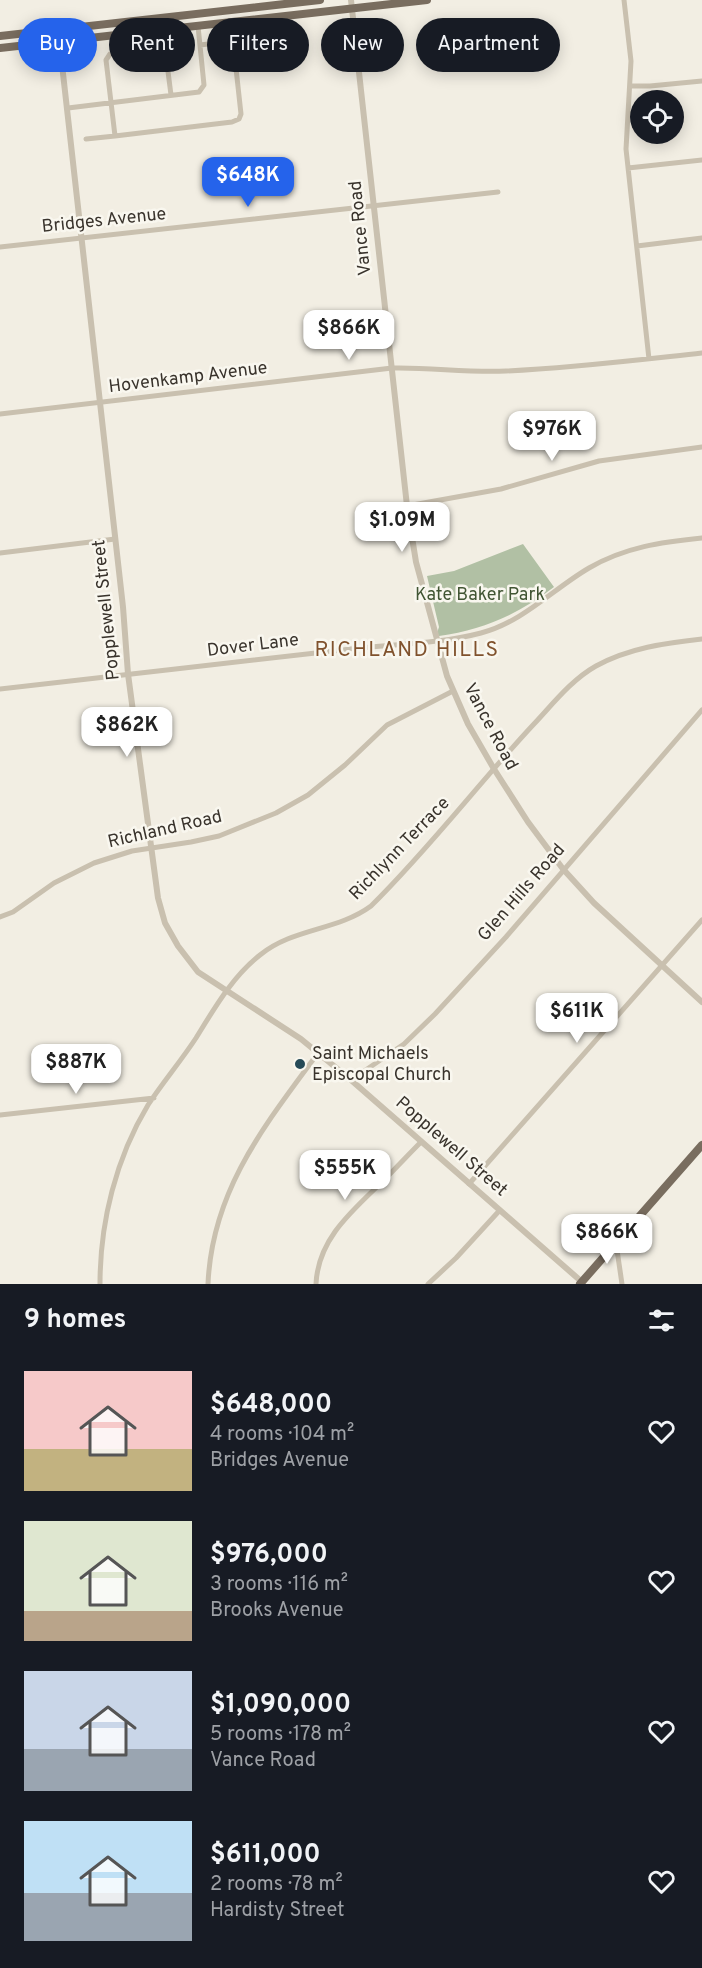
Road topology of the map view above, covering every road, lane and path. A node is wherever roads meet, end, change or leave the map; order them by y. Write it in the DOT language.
graph roads {
  1 [pos="320,0"];
  2 [pos="427,0"];
  3 [pos="624,0"];
  4 [pos="351,4"];
  5 [pos="97,25"];
  6 [pos="198,26"];
  7 [pos="18,34"];
  8 [pos="0,36"];
  9 [pos="97,37"];
  10 [pos="200,45"];
  11 [pos="18,46"];
  12 [pos="0,48"];
  13 [pos="64,72"];
  14 [pos="702,81"];
  15 [pos="630,86"];
  16 [pos="171,95"];
  17 [pos="111,103"];
  18 [pos="68,108"];
  19 [pos="115,136"];
  20 [pos="87,139"];
  21 [pos="702,160"];
  22 [pos="628,168"];
  23 [pos="498,192"];
  24 [pos="374,206"];
  25 [pos="702,238"];
  26 [pos="82,239"];
  27 [pos="637,246"];
  28 [pos="0,247"];
  29 [pos="702,353"];
  30 [pos="649,359"];
  31 [pos="392,368"];
  32 [pos="99,403"];
  33 [pos="0,414"];
  34 [pos="702,447"];
  35 [pos="407,506"];
  36 [pos="702,538"];
  37 [pos="115,539"];
  38 [pos="0,553"];
  39 [pos="702,639"];
  40 [pos="437,641"];
  41 [pos="128,674"];
  42 [pos="0,689"];
  43 [pos="453,691"];
  44 [pos="702,710"];
  45 [pos="494,769"];
  46 [pos="150,848"];
  47 [pos="563,869"];
  48 [pos="0,917"];
  49 [pos="702,920"];
  50 [pos="661,966"];
  51 [pos="227,991"];
  52 [pos="702,1002"];
  53 [pos="318,1053"];
  54 [pos="351,1080"];
  55 [pos="154,1098"];
  56 [pos="0,1115"];
  57 [pos="421,1142"];
  58 [pos="702,1145"];
  59 [pos="469,1184"];
  60 [pos="500,1210"];
  61 [pos="616,1243"];
  62 [pos="581,1283"];
  63 [pos="100,1284"];
  64 [pos="208,1284"];
  65 [pos="316,1284"];
  66 [pos="428,1284"];
  67 [pos="622,1284"];
  1 -- 5 [label="main road"];
  2 -- 4 [label="main road"];
  3 -- 15 [label="street"];
  4 -- 6 [label="main road"];
  4 -- 24 [label="street, Vance Road"];
  6 -- 9 [label="main road"];
  6 -- 10 [label="street"];
  7 -- 8 [label="main road"];
  10 -- 16 [label="street"];
  10 -- 19 [label="street"];
  11 -- 12 [label="main road"];
  13 -- 18 [label="street, Popplewell Street"];
  14 -- 15 [label="street"];
  15 -- 22 [label="street"];
  16 -- 17 [label="street"];
  16 -- 17 [label="street"];
  17 -- 18 [label="street"];
  17 -- 19 [label="street"];
  18 -- 26 [label="street, Popplewell Street"];
  19 -- 20 [label="street"];
  21 -- 22 [label="street"];
  22 -- 27 [label="street"];
  23 -- 24 [label="street, Bridges Avenue"];
  24 -- 26 [label="street, Bridges Avenue"];
  24 -- 31 [label="street, Vance Road"];
  25 -- 27 [label="street"];
  26 -- 28 [label="street, Bridges Avenue"];
  26 -- 32 [label="street, Popplewell Street"];
  27 -- 30 [label="street"];
  29 -- 30 [label="street, Hovenkamp Avenue"];
  30 -- 31 [label="street, Hovenkamp Avenue"];
  31 -- 32 [label="street, Hovenkamp Avenue"];
  31 -- 35 [label="street, Vance Road"];
  32 -- 33 [label="street, Hovenkamp Avenue"];
  32 -- 37 [label="street, Popplewell Street"];
  34 -- 35 [label="street"];
  35 -- 40 [label="street, Vance Road"];
  36 -- 40 [label="street, Dover Lane"];
  37 -- 38 [label="street"];
  37 -- 41 [label="street, Popplewell Street"];
  39 -- 45 [label="street, Richlynn Terrace"];
  40 -- 41 [label="street, Dover Lane"];
  40 -- 43 [label="street, Vance Road"];
  41 -- 42 [label="street, Dover Lane"];
  41 -- 46 [label="street, Popplewell Street"];
  43 -- 45 [label="street, Vance Road"];
  43 -- 46 [label="street, Richland Road"];
  44 -- 47 [label="street, Glen Hills Road"];
  45 -- 47 [label="street, Vance Road"];
  45 -- 51 [label="street, Richlynn Terrace"];
  46 -- 48 [label="street, Richland Road"];
  46 -- 51 [label="street, Popplewell Street"];
  47 -- 50 [label="street, Vance Road"];
  47 -- 54 [label="street, Glen Hills Road"];
  49 -- 50 [label="street"];
  50 -- 52 [label="street, Vance Road"];
  50 -- 59 [label="street"];
  51 -- 53 [label="street, Popplewell Street"];
  51 -- 55 [label="street, Richlynn Terrace"];
  53 -- 54 [label="street, Popplewell Street"];
  53 -- 64 [label="street"];
  54 -- 57 [label="street, Popplewell Street"];
  55 -- 56 [label="street"];
  55 -- 63 [label="street, Richlynn Terrace"];
  57 -- 59 [label="street, Popplewell Street"];
  57 -- 65 [label="street"];
  58 -- 61 [label="main road"];
  59 -- 60 [label="street, Popplewell Street"];
  60 -- 62 [label="street, Popplewell Street"];
  60 -- 66 [label="street"];
  61 -- 62 [label="main road"];
  61 -- 67 [label="street"];
}
